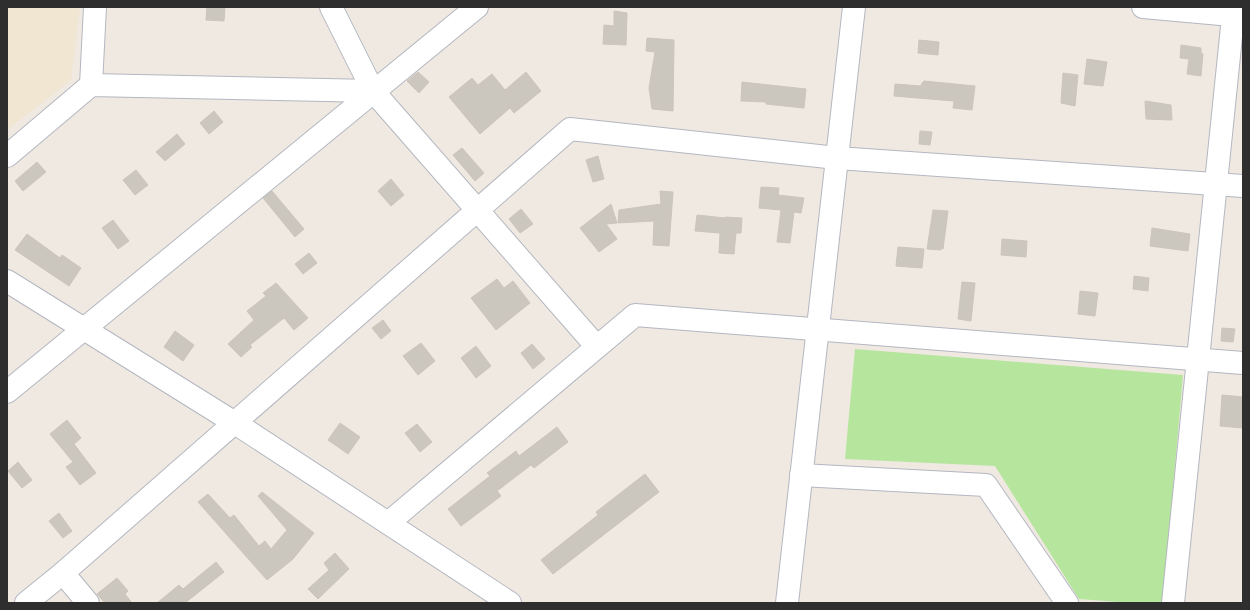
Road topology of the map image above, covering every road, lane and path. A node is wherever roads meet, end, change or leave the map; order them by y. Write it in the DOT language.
graph roads {
  1 [pos="96,7"];
  2 [pos="331,7"];
  3 [pos="477,7"];
  4 [pos="854,7"];
  5 [pos="1143,7"];
  6 [pos="1237,13"];
  7 [pos="91,85"];
  8 [pos="373,90"];
  9 [pos="7,156"];
  10 [pos="837,158"];
  11 [pos="1216,184"];
  12 [pos="1243,186"];
  13 [pos="477,210"];
  14 [pos="7,281"];
  15 [pos="82,328"];
  16 [pos="818,330"];
  17 [pos="597,347"];
  18 [pos="1198,360"];
  19 [pos="1243,363"];
  20 [pos="7,392"];
  21 [pos="235,423"];
  22 [pos="801,476"];
  23 [pos="388,523"];
  24 [pos="63,573"];
  25 [pos="26,603"];
  26 [pos="88,603"];
  27 [pos="510,603"];
  28 [pos="787,603"];
  29 [pos="1067,603"];
  30 [pos="1173,603"];
  1 -- 7 [label="street"];
  2 -- 8 [label="street"];
  3 -- 8 [label="street"];
  4 -- 10 [label="street"];
  5 -- 6 [label="street"];
  6 -- 11 [label="street"];
  7 -- 8 [label="street"];
  7 -- 9 [label="street"];
  8 -- 13 [label="street"];
  8 -- 15 [label="street"];
  10 -- 11 [label="street"];
  10 -- 13 [label="street"];
  10 -- 16 [label="street"];
  11 -- 12 [label="street"];
  11 -- 18 [label="street"];
  13 -- 17 [label="street"];
  13 -- 21 [label="street"];
  14 -- 15 [label="street"];
  15 -- 20 [label="street"];
  15 -- 21 [label="street"];
  16 -- 17 [label="street"];
  16 -- 18 [label="street"];
  16 -- 22 [label="street"];
  17 -- 23 [label="street"];
  18 -- 19 [label="street"];
  18 -- 30 [label="street"];
  21 -- 23 [label="street"];
  21 -- 24 [label="street"];
  22 -- 28 [label="street"];
  22 -- 29 [label="street"];
  23 -- 27 [label="street"];
  24 -- 25 [label="street"];
  24 -- 26 [label="street"];
}
